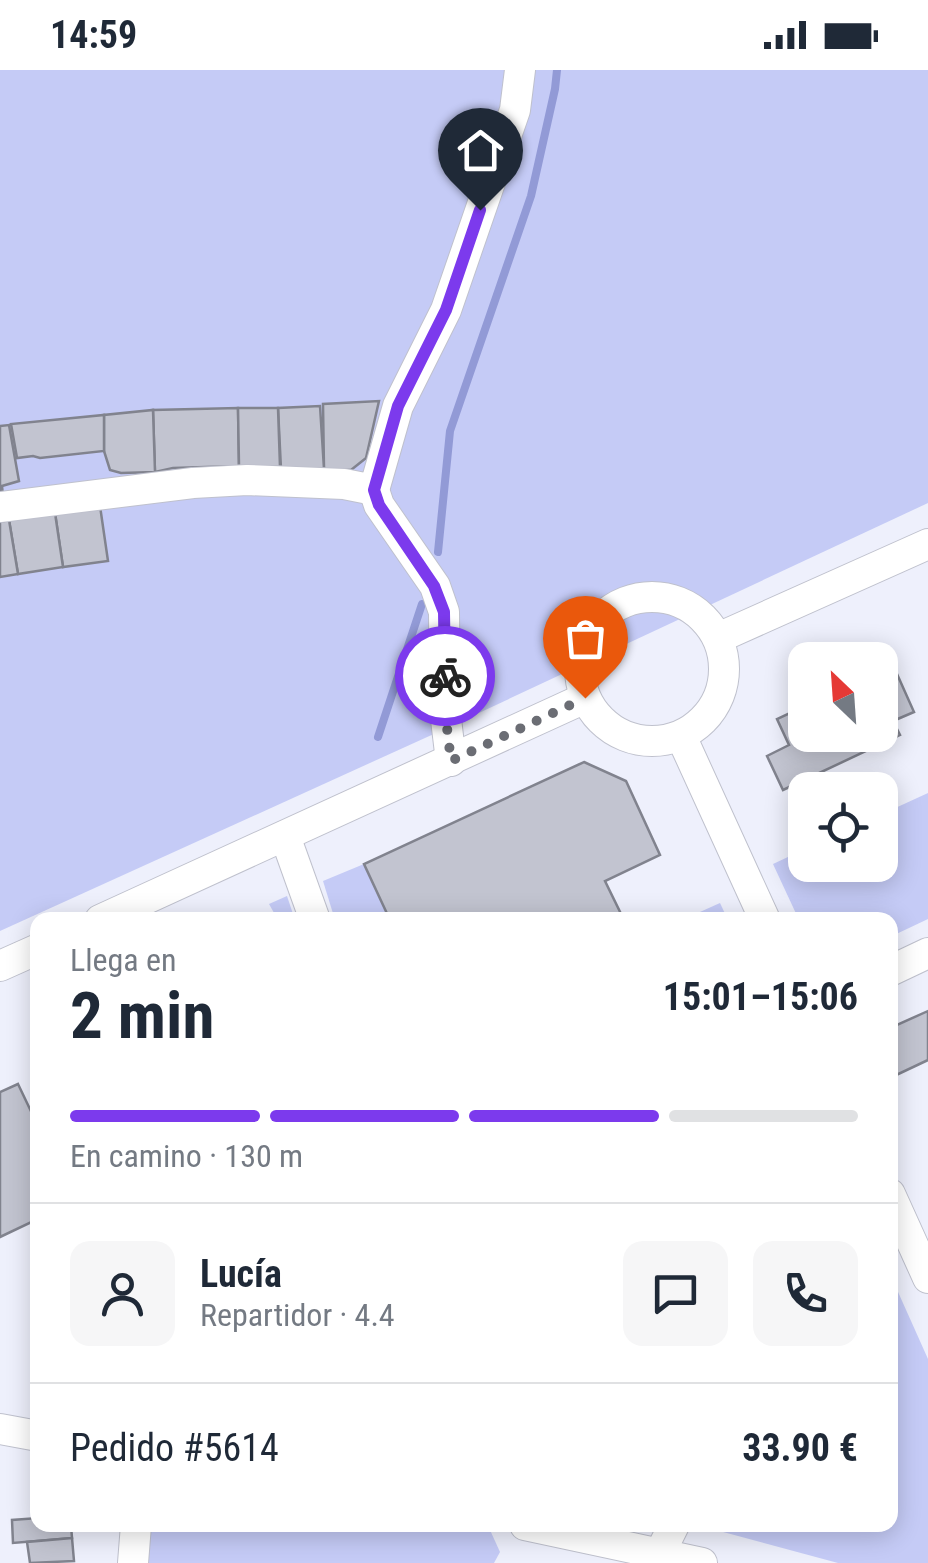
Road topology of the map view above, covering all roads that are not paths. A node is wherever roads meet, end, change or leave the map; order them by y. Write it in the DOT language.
graph roads {
  1 [pos="520,70"];
  2 [pos="374,490"];
  3 [pos="0,508"];
  4 [pos="928,544"];
  5 [pos="718,638"];
  6 [pos="585,698"];
  7 [pos="681,736"];
  8 [pos="451,761"];
  9 [pos="285,836"];
  10 [pos="118,912"];
  11 [pos="312,912"];
  12 [pos="761,912"];
  13 [pos="30,953"];
  14 [pos="928,953"];
  15 [pos="0,966"];
  16 [pos="898,967"];
  17 [pos="898,1212"];
  18 [pos="928,1278"];
  19 [pos="0,1429"];
  20 [pos="30,1435"];
  21 [pos="135,1532"];
  22 [pos="558,1532"];
  23 [pos="670,1532"];
  24 [pos="660,1553"];
  25 [pos="133,1563"];
  26 [pos="600,1563"];
  27 [pos="702,1563"];
  1 -- 2 [label="street"];
  2 -- 3 [label="street"];
  2 -- 8 [label="street"];
  4 -- 5 [label="street"];
  5 -- 6 [label="street"];
  5 -- 7 [label="street"];
  6 -- 7 [label="street"];
  6 -- 8 [label="street"];
  7 -- 12 [label="street"];
  8 -- 9 [label="street"];
  9 -- 10 [label="street"];
  9 -- 11 [label="street"];
  13 -- 15 [label="street"];
  14 -- 16 [label="street"];
  17 -- 18 [label="street"];
  19 -- 20 [label="street"];
  21 -- 25 [label="street"];
  22 -- 24 [label="street"];
  23 -- 24 [label="street"];
  24 -- 26 [label="street"];
  24 -- 27 [label="street"];
}
